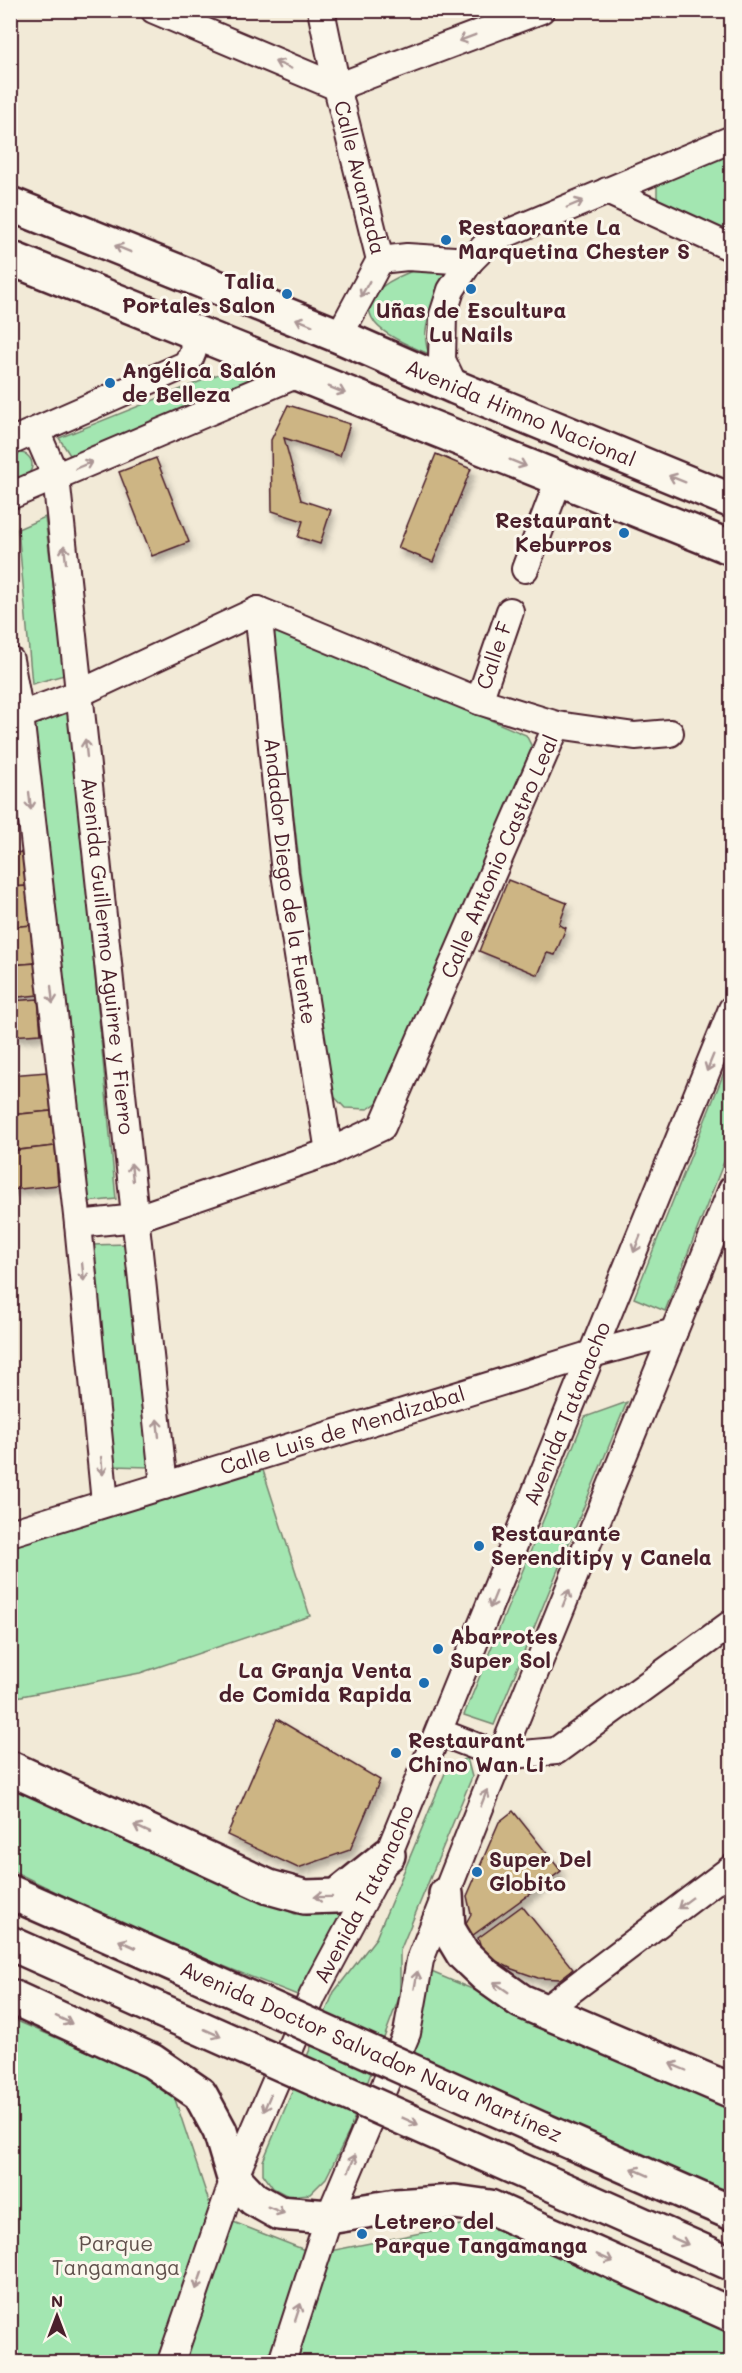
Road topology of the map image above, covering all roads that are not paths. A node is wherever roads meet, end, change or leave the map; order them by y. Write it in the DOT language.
graph roads {
  1 [pos="154,10"];
  2 [pos="321,10"];
  3 [pos="541,10"];
  4 [pos="337,87"];
  5 [pos="732,139"];
  6 [pos="607,191"];
  7 [pos="10,204"];
  8 [pos="732,248"];
  9 [pos="10,258"];
  10 [pos="380,260"];
  11 [pos="470,261"];
  12 [pos="191,332"];
  13 [pos="339,336"];
  14 [pos="298,374"];
  15 [pos="455,387"];
  16 [pos="36,431"];
  17 [pos="10,442"];
  18 [pos="56,477"];
  19 [pos="559,479"];
  20 [pos="10,496"];
  21 [pos="732,501"];
  22 [pos="732,548"];
  23 [pos="525,568"];
  24 [pos="258,610"];
  25 [pos="510,611"];
  26 [pos="10,660"];
  27 [pos="80,693"];
  28 [pos="479,701"];
  29 [pos="15,717"];
  30 [pos="557,725"];
  31 [pos="670,733"];
  32 [pos="732,1009"];
  33 [pos="328,1152"];
  34 [pos="732,1189"];
  35 [pos="137,1218"];
  36 [pos="78,1224"];
  37 [pos="674,1332"];
  38 [pos="592,1354"];
  39 [pos="164,1486"];
  40 [pos="105,1503"];
  41 [pos="10,1533"];
  42 [pos="732,1623"];
  43 [pos="439,1732"];
  44 [pos="501,1756"];
  45 [pos="10,1768"];
  46 [pos="388,1855"];
  47 [pos="732,1868"];
  48 [pos="14,1892"];
  49 [pos="446,1894"];
  50 [pos="10,1943"];
  51 [pos="10,1996"];
  52 [pos="545,2010"];
  53 [pos="732,2091"];
  54 [pos="234,2178"];
  55 [pos="695,2196"];
  56 [pos="732,2205"];
  57 [pos="732,2213"];
  58 [pos="329,2217"];
  59 [pos="732,2264"];
  60 [pos="732,2315"];
  61 [pos="171,2362"];
  62 [pos="282,2362"];
  4 -- 1 [label="street, one-way"];
  2 -- 4 [label="street, Calle Avanzada"];
  3 -- 4 [label="street, one-way"];
  4 -- 10 [label="street, Calle Avanzada"];
  5 -- 6 [label="street"];
  6 -- 8 [label="street"];
  11 -- 6 [label="street, one-way"];
  13 -- 7 [label="main road, Avenida Himno Nacional, one-way"];
  9 -- 12 [label="main road"];
  10 -- 11 [label="street"];
  10 -- 13 [label="street, Calle Avanzada, one-way"];
  11 -- 15 [label="street"];
  12 -- 14 [label="main road"];
  12 -- 16 [label="street"];
  13 -- 15 [label="main road, Avenida Himno Nacional"];
  18 -- 14 [label="street, one-way"];
  14 -- 19 [label="main road, one-way"];
  21 -- 15 [label="main road, Avenida Himno Nacional, one-way"];
  16 -- 17 [label="street"];
  16 -- 18 [label="street, Avenida Guillermo Aguirre y Fierro"];
  18 -- 20 [label="street"];
  27 -- 18 [label="street, Avenida Guillermo Aguirre y Fierro, one-way"];
  19 -- 22 [label="main road"];
  19 -- 23 [label="street"];
  24 -- 27 [label="street"];
  24 -- 28 [label="street, Calle Antonio Castro Leal"];
  24 -- 33 [label="street, Andador Diego de la Fuente"];
  25 -- 28 [label="street, Calle F"];
  26 -- 29 [label="street"];
  27 -- 29 [label="street"];
  35 -- 27 [label="street, Avenida Guillermo Aguirre y Fierro, one-way"];
  28 -- 30 [label="street, Calle Antonio Castro Leal"];
  29 -- 36 [label="street, one-way"];
  30 -- 31 [label="street"];
  30 -- 33 [label="street, Calle Antonio Castro Leal"];
  32 -- 38 [label="street, Avenida Tatanacho, one-way"];
  33 -- 35 [label="street, Calle Antonio Castro Leal"];
  34 -- 37 [label="street"];
  35 -- 36 [label="street, Calle Antonio Castro Leal"];
  39 -- 35 [label="street, Avenida Guillermo Aguirre y Fierro, one-way"];
  36 -- 40 [label="street, one-way"];
  37 -- 38 [label="street, Calle Luis de Mendizabal"];
  44 -- 37 [label="street, one-way"];
  38 -- 39 [label="street, Calle Luis de Mendizabal"];
  38 -- 43 [label="street, Avenida Tatanacho, one-way"];
  39 -- 40 [label="street, Calle Luis de Mendizabal"];
  40 -- 41 [label="street, Calle Luis de Mendizabal"];
  42 -- 44 [label="street"];
  43 -- 44 [label="street"];
  43 -- 46 [label="street, Avenida Tatanacho"];
  49 -- 44 [label="street, one-way"];
  46 -- 45 [label="main road, one-way"];
  46 -- 54 [label="street, Avenida Tatanacho, one-way"];
  47 -- 52 [label="street, one-way"];
  55 -- 48 [label="main road, Avenida Doctor Salvador Nava Martínez, one-way, bridge"];
  52 -- 49 [label="main road, one-way"];
  58 -- 49 [label="street, one-way"];
  50 -- 59 [label="main road, one-way, bridge"];
  51 -- 54 [label="main road, one-way"];
  53 -- 52 [label="main road, one-way"];
  54 -- 58 [label="main road, one-way"];
  54 -- 61 [label="street, Avenida Tatanacho, one-way"];
  55 -- 56 [label="main road"];
  55 -- 57 [label="main road, Avenida Doctor Salvador Nava Martínez"];
  58 -- 60 [label="main road, one-way"];
  62 -- 58 [label="street, one-way"];
}
